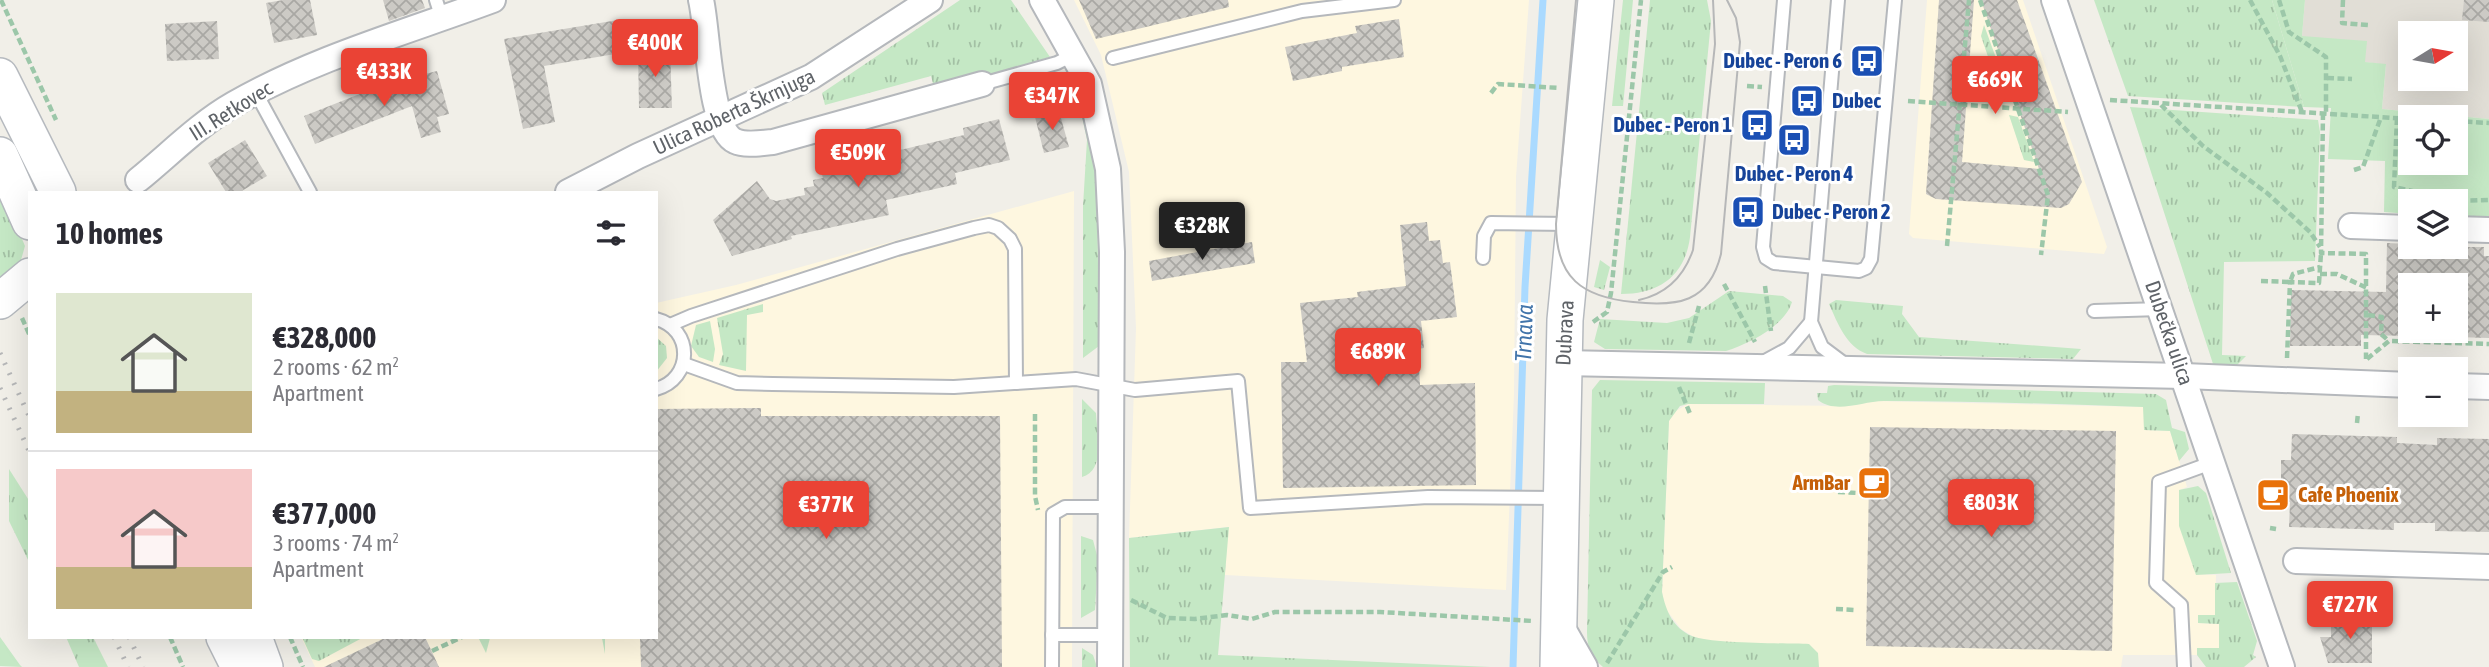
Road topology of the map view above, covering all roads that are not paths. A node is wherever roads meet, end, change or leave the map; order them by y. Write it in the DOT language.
graph roads {
  1 [pos="493,0"];
  2 [pos="701,0"];
  3 [pos="930,0"];
  4 [pos="1042,0"];
  5 [pos="1394,0"];
  6 [pos="1597,0"];
  7 [pos="1784,0"];
  8 [pos="1838,0"];
  9 [pos="1895,0"];
  10 [pos="2054,0"];
  11 [pos="439,10"];
  12 [pos="1075,54"];
  13 [pos="1113,58"];
  14 [pos="0,76"];
  15 [pos="982,84"];
  16 [pos="256,93"];
  17 [pos="719,119"];
  18 [pos="0,155"];
  19 [pos="138,180"];
  20 [pos="58,191"];
  21 [pos="309,191"];
  22 [pos="570,191"];
  23 [pos="28,218"];
  24 [pos="1557,223"];
  25 [pos="2351,226"];
  26 [pos="2398,228"];
  27 [pos="2468,229"];
  28 [pos="2489,230"];
  29 [pos="1483,258"];
  30 [pos="1814,267"];
  31 [pos="28,278"];
  32 [pos="0,301"];
  33 [pos="2161,309"];
  34 [pos="2094,311"];
  35 [pos="658,321"];
  36 [pos="1811,322"];
  37 [pos="670,325"];
  38 [pos="1563,363"];
  39 [pos="684,364"];
  40 [pos="1743,369"];
  41 [pos="1859,370"];
  42 [pos="2184,376"];
  43 [pos="1016,383"];
  44 [pos="2398,385"];
  45 [pos="2468,386"];
  46 [pos="2489,387"];
  47 [pos="658,388"];
  48 [pos="1111,388"];
  49 [pos="2214,462"];
  50 [pos="1543,498"];
  51 [pos="1110,507"];
  52 [pos="2296,561"];
  53 [pos="2489,568"];
  54 [pos="1545,619"];
  55 [pos="1052,635"];
  56 [pos="1110,635"];
  57 [pos="225,639"];
  58 [pos="255,639"];
  59 [pos="239,667"];
  60 [pos="265,667"];
  61 [pos="1052,667"];
  62 [pos="1110,667"];
  63 [pos="1558,667"];
  64 [pos="1585,667"];
  65 [pos="2184,667"];
  66 [pos="2282,667"];
  1 -- 11 [label="street, III. Retkovec"];
  2 -- 17 [label="street"];
  3 -- 17 [label="street, Ulica Roberta Škrnjuga"];
  4 -- 12 [label="street"];
  5 -- 13 [label="lane"];
  6 -- 24 [label="main road, Dubrava"];
  7 -- 30 [label="lane"];
  8 -- 30 [label="lane"];
  9 -- 30 [label="lane"];
  10 -- 33 [label="street, Dubečka ulica"];
  11 -- 16 [label="street, III. Retkovec"];
  12 -- 15 [label="lane"];
  12 -- 48 [label="street"];
  14 -- 20 [label="main road"];
  15 -- 17 [label="street"];
  16 -- 19 [label="street, III. Retkovec"];
  16 -- 21 [label="lane"];
  17 -- 22 [label="street, Ulica Roberta Škrnjuga"];
  18 -- 23 [label="main road"];
  24 -- 29 [label="lane"];
  24 -- 38 [label="main road, Dubrava"];
  25 -- 26 [label="street"];
  27 -- 28 [label="street"];
  30 -- 36 [label="lane"];
  31 -- 32 [label="main road"];
  33 -- 34 [label="lane"];
  33 -- 42 [label="street, Dubečka ulica"];
  35 -- 37 [label="lane"];
  36 -- 40 [label="lane"];
  36 -- 41 [label="lane"];
  37 -- 39 [label="lane"];
  37 -- 43 [label="lane"];
  38 -- 40 [label="street"];
  38 -- 50 [label="main road, Dubrava"];
  39 -- 43 [label="lane"];
  39 -- 47 [label="lane"];
  40 -- 41 [label="street"];
  41 -- 42 [label="street"];
  42 -- 44 [label="street"];
  42 -- 49 [label="street, Dubečka ulica"];
  43 -- 48 [label="lane"];
  45 -- 46 [label="street"];
  48 -- 50 [label="lane"];
  48 -- 51 [label="street"];
  49 -- 65 [label="lane"];
  49 -- 66 [label="street, Dubečka ulica"];
  50 -- 54 [label="main road, Dubrava"];
  51 -- 55 [label="lane"];
  51 -- 56 [label="street"];
  52 -- 53 [label="street"];
  54 -- 63 [label="main road, Dubrava"];
  54 -- 64 [label="street"];
  55 -- 56 [label="lane"];
  55 -- 61 [label="lane"];
  56 -- 62 [label="street"];
  57 -- 59 [label="main road"];
  58 -- 60 [label="main road"];
}
